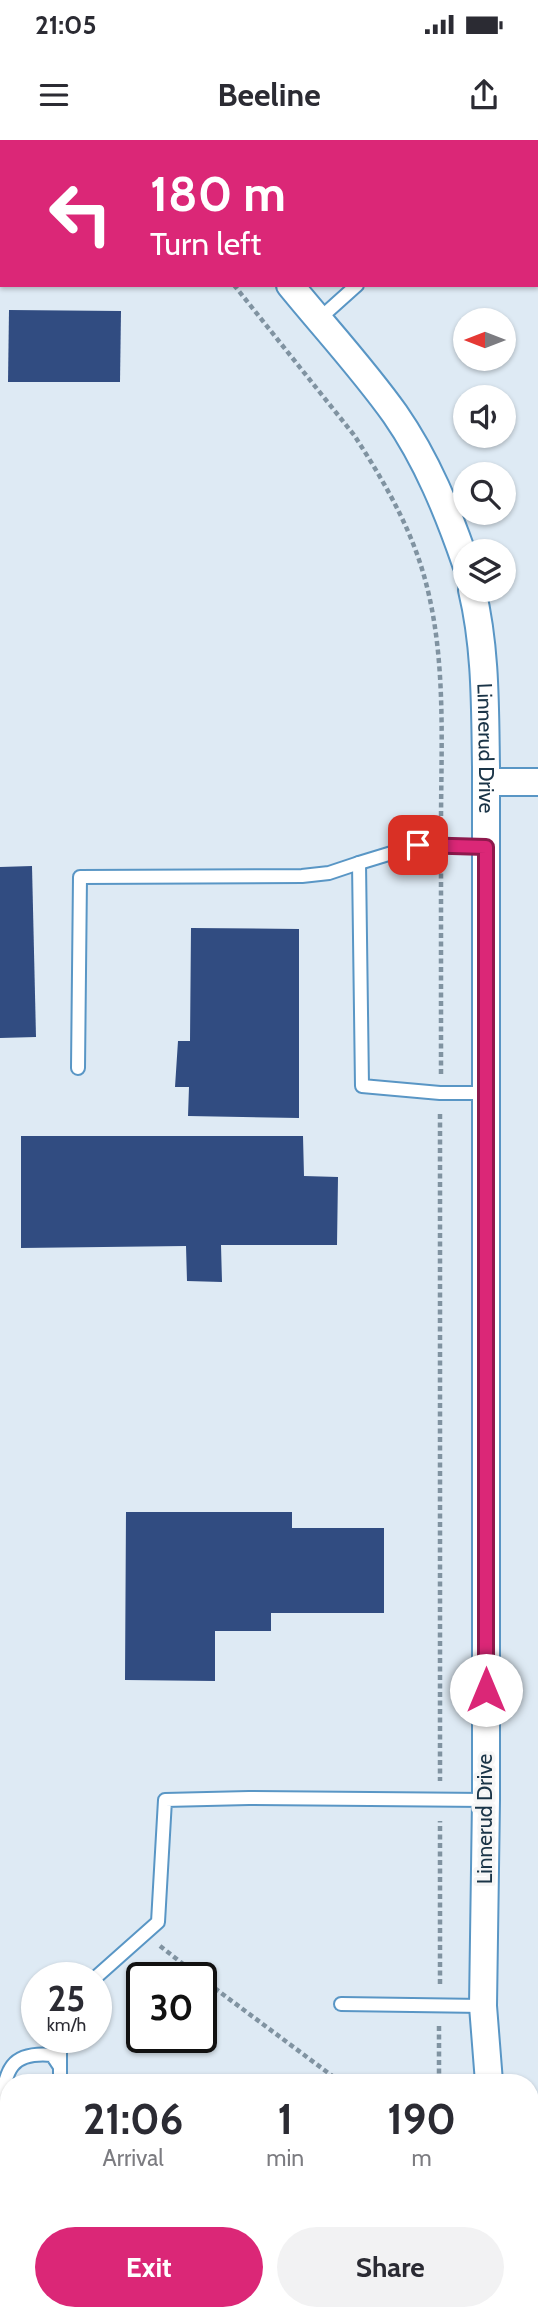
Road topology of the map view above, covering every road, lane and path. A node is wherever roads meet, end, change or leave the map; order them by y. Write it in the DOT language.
graph roads {
  1 [pos="236,287"];
  2 [pos="292,287"];
  3 [pos="355,287"];
  4 [pos="318,320"];
  5 [pos="456,539"];
  6 [pos="474,602"];
  7 [pos="486,782"];
  8 [pos="538,782"];
  9 [pos="441,846"];
  10 [pos="486,847"];
  11 [pos="359,863"];
  12 [pos="78,1068"];
  13 [pos="440,1093"];
  14 [pos="485,1093"];
  15 [pos="440,1799"];
  16 [pos="486,1800"];
  17 [pos="144,1935"];
  18 [pos="180,1962"];
  19 [pos="112,1963"];
  20 [pos="217,1990"];
  21 [pos="341,2004"];
  22 [pos="439,2005"];
  23 [pos="483,2006"];
  24 [pos="60,2053"];
  25 [pos="60,2067"];
  26 [pos="7,2074"];
  27 [pos="60,2074"];
  28 [pos="330,2074"];
  29 [pos="439,2074"];
  30 [pos="488,2074"];
  1 -- 9 [label="path"];
  2 -- 4 [label="street"];
  3 -- 4 [label="lane"];
  4 -- 5 [label="street"];
  6 -- 7 [label="street, Linnerud Drive"];
  7 -- 8 [label="street"];
  7 -- 10 [label="street, Linnerud Drive"];
  9 -- 10 [label="lane"];
  9 -- 11 [label="lane"];
  9 -- 13 [label="path"];
  10 -- 14 [label="street, Linnerud Drive"];
  11 -- 12 [label="lane"];
  11 -- 13 [label="lane"];
  13 -- 14 [label="lane"];
  13 -- 15 [label="path"];
  14 -- 16 [label="street, Linnerud Drive"];
  15 -- 16 [label="lane"];
  15 -- 17 [label="lane"];
  15 -- 22 [label="path"];
  16 -- 23 [label="street, Linnerud Drive"];
  17 -- 18 [label="path"];
  17 -- 19 [label="lane"];
  20 -- 28 [label="path"];
  21 -- 22 [label="lane"];
  22 -- 23 [label="lane"];
  22 -- 29 [label="path"];
  23 -- 30 [label="street, Linnerud Drive"];
  24 -- 25 [label="lane"];
  25 -- 26 [label="lane"];
  25 -- 27 [label="lane"];
}
